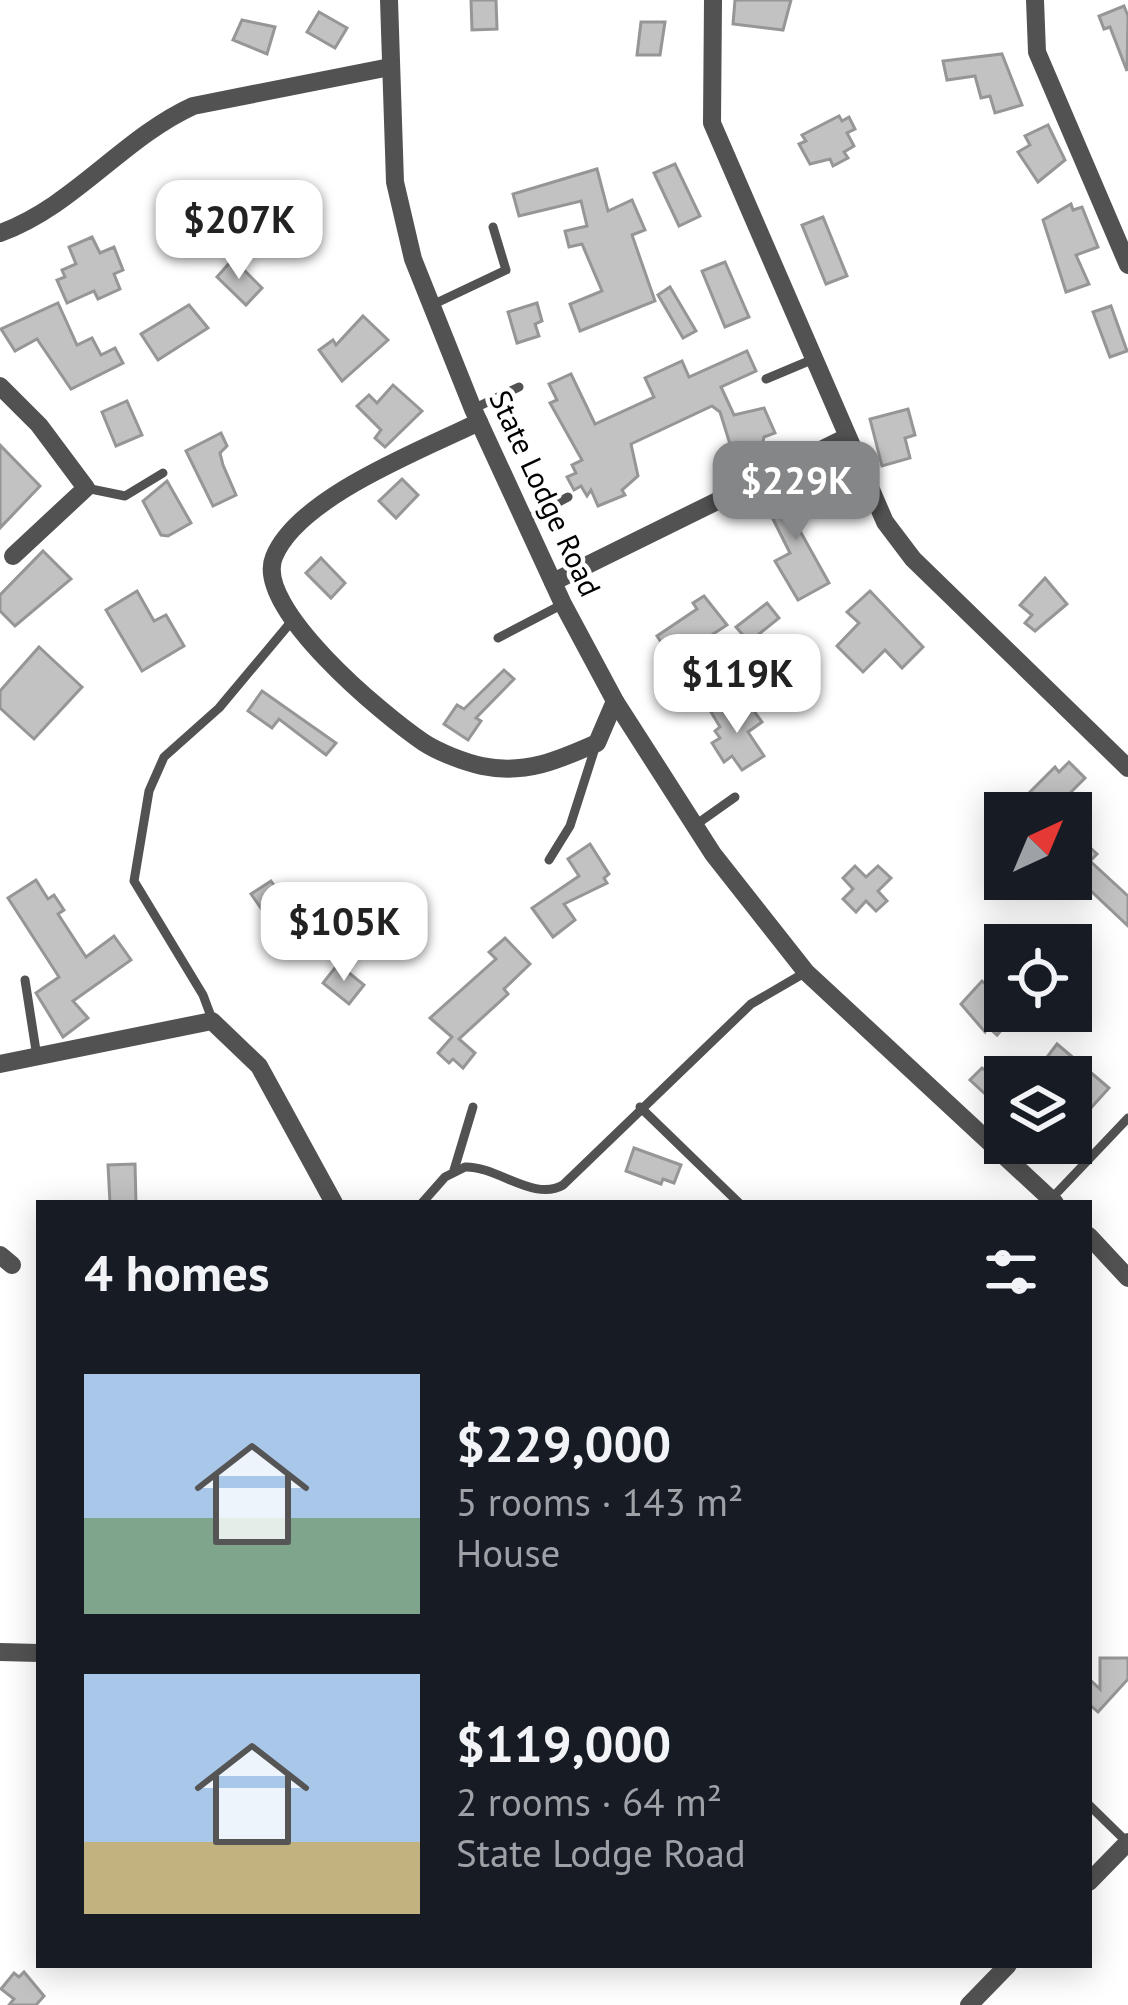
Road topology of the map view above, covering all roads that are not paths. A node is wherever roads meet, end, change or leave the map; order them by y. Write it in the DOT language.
graph roads {
  1 [pos="389,0"];
  2 [pos="713,0"];
  3 [pos="1035,0"];
  4 [pos="390,67"];
  5 [pos="494,227"];
  6 [pos="0,233"];
  7 [pos="1128,265"];
  8 [pos="430,306"];
  9 [pos="816,358"];
  10 [pos="766,379"];
  11 [pos="0,386"];
  12 [pos="519,387"];
  13 [pos="476,416"];
  14 [pos="847,436"];
  15 [pos="163,473"];
  16 [pos="86,488"];
  17 [pos="568,497"];
  18 [pos="527,519"];
  19 [pos="13,556"];
  20 [pos="553,581"];
  21 [pos="563,604"];
  22 [pos="291,622"];
  23 [pos="498,638"];
  24 [pos="615,701"];
  25 [pos="597,743"];
  26 [pos="1128,768"];
  27 [pos="735,796"];
  28 [pos="694,826"];
  29 [pos="549,860"];
  30 [pos="806,972"];
  31 [pos="25,980"];
  32 [pos="212,1021"];
  33 [pos="37,1057"];
  34 [pos="0,1064"];
  35 [pos="640,1107"];
  36 [pos="473,1108"];
  37 [pos="1128,1118"];
  38 [pos="454,1170"];
  39 [pos="332,1200"];
  40 [pos="425,1200"];
  41 [pos="736,1200"];
  42 [pos="1052,1200"];
  43 [pos="1054,1200"];
  44 [pos="1092,1239"];
  45 [pos="1128,1278"];
  46 [pos="0,1652"];
  47 [pos="36,1653"];
  48 [pos="1092,1808"];
  49 [pos="1128,1842"];
  50 [pos="1092,1879"];
  51 [pos="1005,1968"];
  52 [pos="969,2005"];
  1 -- 4 [label="street, State Lodge Road"];
  2 -- 9 [label="street"];
  3 -- 7 [label="street"];
  4 -- 6 [label="street"];
  4 -- 8 [label="street, State Lodge Road"];
  5 -- 8 [label="lane"];
  8 -- 13 [label="street, State Lodge Road"];
  9 -- 10 [label="lane"];
  9 -- 14 [label="street"];
  11 -- 16 [label="street"];
  12 -- 13 [label="lane"];
  13 -- 18 [label="street, State Lodge Road"];
  13 -- 22 [label="street"];
  14 -- 20 [label="street"];
  14 -- 26 [label="street"];
  15 -- 16 [label="lane"];
  16 -- 19 [label="street"];
  17 -- 18 [label="lane"];
  18 -- 20 [label="street, State Lodge Road"];
  20 -- 21 [label="street, State Lodge Road"];
  21 -- 23 [label="lane"];
  21 -- 24 [label="street, State Lodge Road"];
  22 -- 25 [label="street"];
  22 -- 32 [label="lane"];
  24 -- 25 [label="street"];
  24 -- 28 [label="street, State Lodge Road"];
  25 -- 29 [label="lane"];
  27 -- 28 [label="lane"];
  28 -- 30 [label="street, State Lodge Road"];
  30 -- 35 [label="lane"];
  30 -- 42 [label="street, State Lodge Road"];
  31 -- 33 [label="lane"];
  32 -- 33 [label="street"];
  32 -- 39 [label="street"];
  33 -- 34 [label="street"];
  35 -- 38 [label="lane"];
  35 -- 41 [label="lane"];
  36 -- 38 [label="lane"];
  37 -- 43 [label="lane"];
  38 -- 40 [label="lane"];
  44 -- 45 [label="street"];
  46 -- 47 [label="street"];
  48 -- 49 [label="lane"];
  49 -- 50 [label="street"];
  51 -- 52 [label="street"];
}
